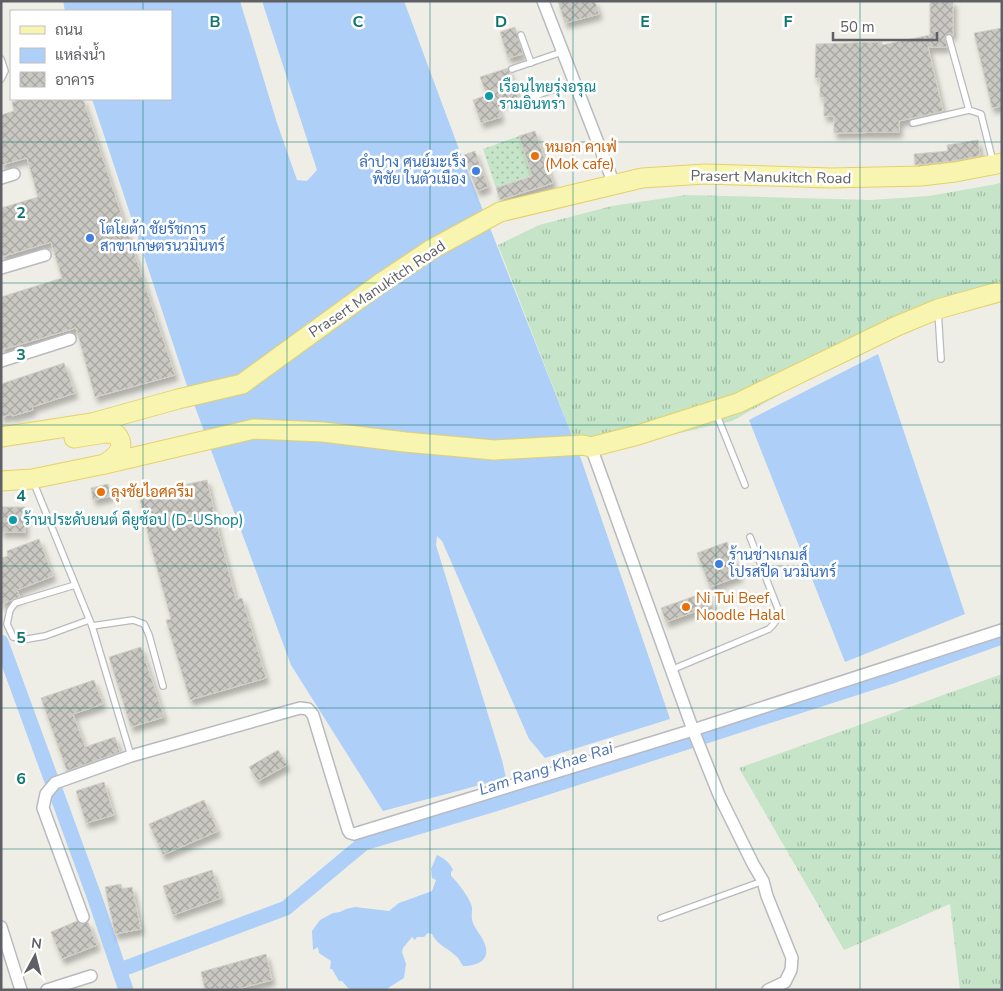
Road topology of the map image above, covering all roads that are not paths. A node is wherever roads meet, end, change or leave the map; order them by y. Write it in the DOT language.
graph roads {
  1 [pos="543,1"];
  2 [pos="521,35"];
  3 [pos="949,38"];
  4 [pos="562,52"];
  5 [pos="1,59"];
  6 [pos="531,63"];
  7 [pos="512,69"];
  8 [pos="1,79"];
  9 [pos="574,82"];
  10 [pos="527,99"];
  11 [pos="968,110"];
  12 [pos="913,123"];
  13 [pos="998,164"];
  14 [pos="14,174"];
  15 [pos="1,178"];
  16 [pos="614,184"];
  17 [pos="45,255"];
  18 [pos="1,268"];
  19 [pos="1002,291"];
  20 [pos="938,309"];
  21 [pos="70,339"];
  22 [pos="941,359"];
  23 [pos="1,360"];
  24 [pos="716,411"];
  25 [pos="1,437"];
  26 [pos="587,446"];
  27 [pos="1,448"];
  28 [pos="106,464"];
  29 [pos="32,479"];
  30 [pos="1,481"];
  31 [pos="745,485"];
  32 [pos="750,537"];
  33 [pos="75,585"];
  34 [pos="91,623"];
  35 [pos="1002,630"];
  36 [pos="671,670"];
  37 [pos="163,686"];
  38 [pos="696,737"];
  39 [pos="132,756"];
  40 [pos="763,881"];
  41 [pos="83,917"];
  42 [pos="661,918"];
  43 [pos="1,927"];
  44 [pos="91,976"];
  45 [pos="21,990"];
  46 [pos="47,990"];
  47 [pos="768,990"];
  1 -- 4 [label="street"];
  2 -- 6 [label="lane"];
  3 -- 11 [label="lane"];
  4 -- 6 [label="lane"];
  4 -- 9 [label="street"];
  5 -- 8 [label="lane"];
  6 -- 7 [label="lane"];
  9 -- 10 [label="lane"];
  9 -- 16 [label="street"];
  11 -- 12 [label="lane"];
  11 -- 13 [label="lane"];
  13 -- 16 [label="main road, Prasert Manukitch Road"];
  14 -- 15 [label="street"];
  16 -- 25 [label="main road, Prasert Manukitch Road"];
  17 -- 18 [label="street"];
  19 -- 20 [label="main road"];
  20 -- 22 [label="lane"];
  20 -- 24 [label="main road"];
  21 -- 23 [label="street"];
  24 -- 26 [label="main road"];
  24 -- 31 [label="lane"];
  26 -- 28 [label="main road"];
  26 -- 36 [label="street"];
  27 -- 28 [label="main road"];
  28 -- 29 [label="main road"];
  29 -- 30 [label="main road"];
  29 -- 33 [label="lane"];
  32 -- 36 [label="lane"];
  33 -- 34 [label="lane"];
  33 -- 34 [label="lane"];
  34 -- 37 [label="lane"];
  34 -- 39 [label="lane"];
  35 -- 38 [label="street"];
  36 -- 38 [label="street"];
  38 -- 39 [label="street"];
  38 -- 40 [label="street"];
  39 -- 41 [label="street"];
  40 -- 42 [label="lane"];
  40 -- 47 [label="street"];
  43 -- 45 [label="street"];
  44 -- 46 [label="street"];
}
